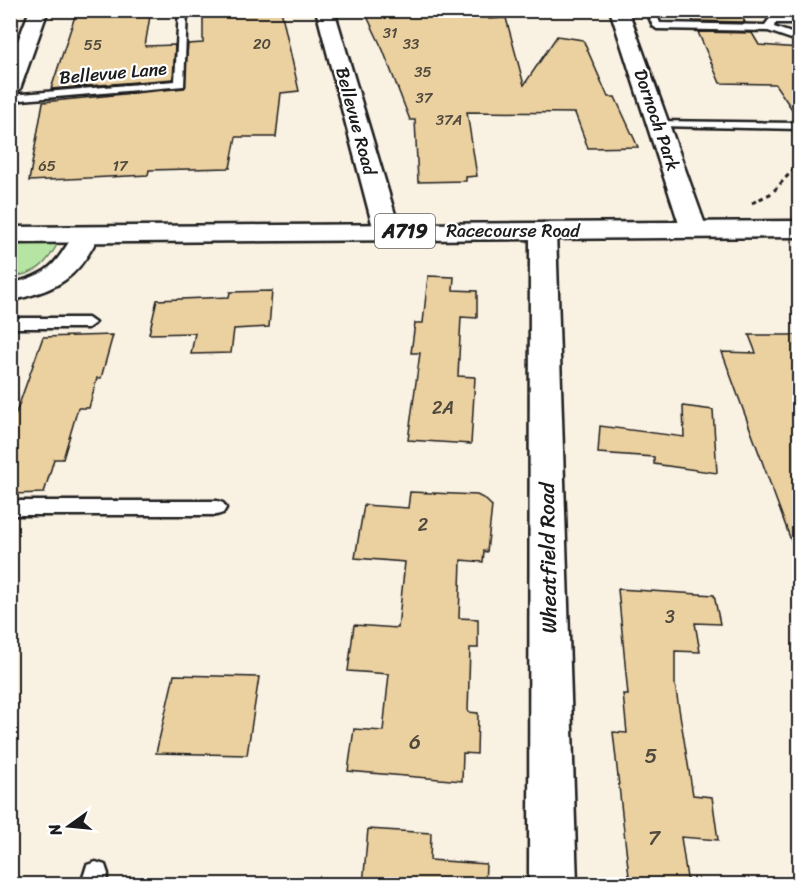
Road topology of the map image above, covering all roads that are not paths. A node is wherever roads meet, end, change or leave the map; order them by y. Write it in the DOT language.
graph roads {
  1 [pos="39,10"];
  2 [pos="183,10"];
  3 [pos="325,10"];
  4 [pos="619,10"];
  5 [pos="650,10"];
  6 [pos="800,20"];
  7 [pos="769,28"];
  8 [pos="800,39"];
  9 [pos="10,89"];
  10 [pos="10,98"];
  11 [pos="658,123"];
  12 [pos="800,126"];
  13 [pos="800,229"];
  14 [pos="694,230"];
  15 [pos="387,231"];
  16 [pos="543,231"];
  17 [pos="10,235"];
  18 [pos="86,235"];
  19 [pos="10,293"];
  20 [pos="10,323"];
  21 [pos="88,323"];
  22 [pos="10,508"];
  23 [pos="217,508"];
  24 [pos="553,885"];
  1 -- 9 [label="street"];
  2 -- 10 [label="lane, Bellevue Lane"];
  3 -- 15 [label="street, Bellevue Road"];
  4 -- 11 [label="street, Dornoch Park"];
  5 -- 7 [label="lane"];
  6 -- 7 [label="lane"];
  7 -- 8 [label="lane"];
  11 -- 12 [label="lane"];
  11 -- 14 [label="street, Dornoch Park"];
  13 -- 14 [label="street, Racecourse Road / A719"];
  14 -- 16 [label="street, Racecourse Road / A719"];
  15 -- 16 [label="street, Racecourse Road / A719"];
  15 -- 18 [label="street, Racecourse Road / A719"];
  16 -- 24 [label="street, Wheatfield Road"];
  17 -- 18 [label="street, Racecourse Road / A719"];
  18 -- 19 [label="street"];
  20 -- 21 [label="lane"];
  22 -- 23 [label="lane"];
}
